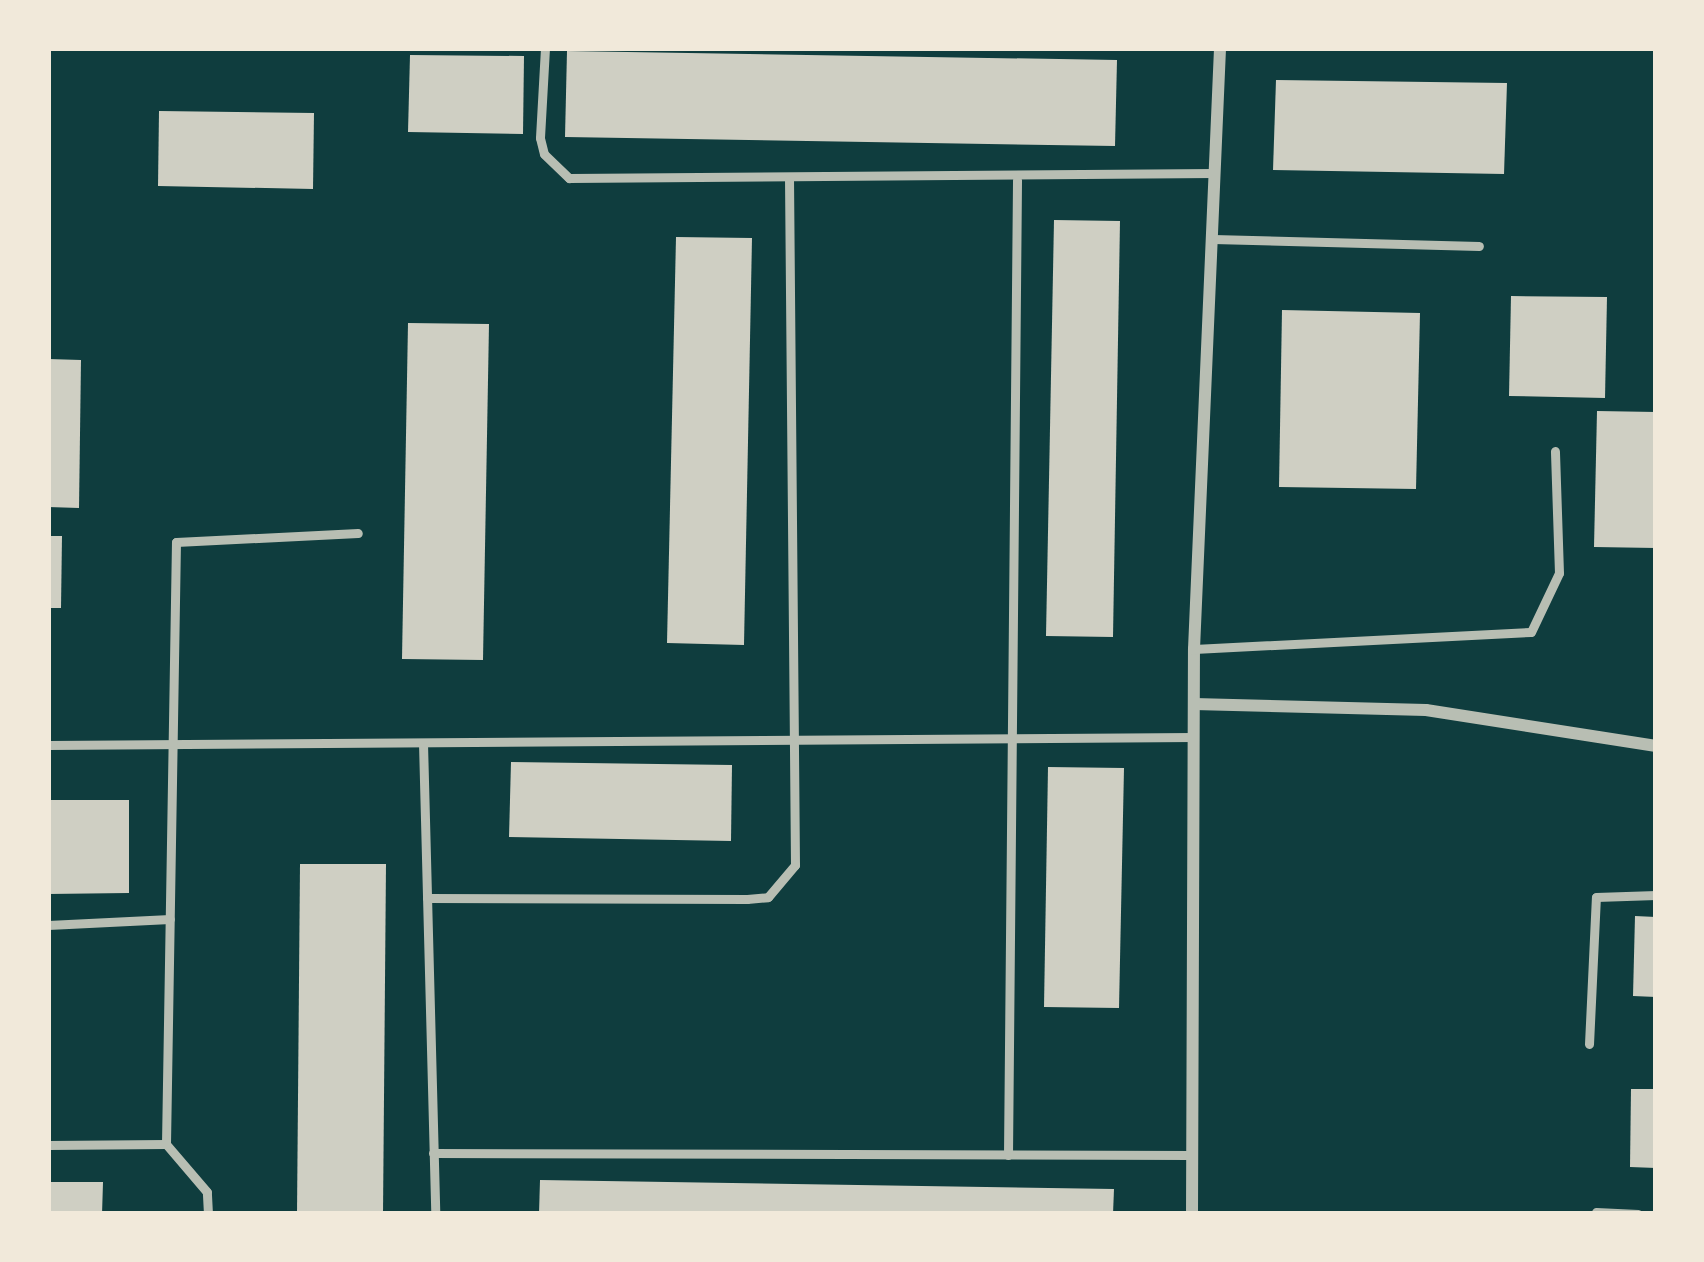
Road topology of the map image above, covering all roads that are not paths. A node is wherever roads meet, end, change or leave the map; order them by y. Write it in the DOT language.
graph roads {
  1 [pos="545,48"];
  2 [pos="1220,48"];
  3 [pos="1214,173"];
  4 [pos="789,180"];
  5 [pos="1017,180"];
  6 [pos="1214,238"];
  7 [pos="1479,246"];
  8 [pos="1555,451"];
  9 [pos="358,533"];
  10 [pos="1194,649"];
  11 [pos="1193,704"];
  12 [pos="1194,737"];
  13 [pos="1015,738"];
  14 [pos="795,740"];
  15 [pos="423,742"];
  16 [pos="173,744"];
  17 [pos="48,745"];
  18 [pos="1656,746"];
  19 [pos="1656,895"];
  20 [pos="427,898"];
  21 [pos="170,919"];
  22 [pos="48,926"];
  23 [pos="1589,1044"];
  24 [pos="166,1144"];
  25 [pos="48,1145"];
  26 [pos="434,1153"];
  27 [pos="1008,1155"];
  28 [pos="1192,1155"];
  29 [pos="1596,1212"];
  30 [pos="208,1214"];
  31 [pos="435,1214"];
  32 [pos="1192,1214"];
  33 [pos="1638,1214"];
  1 -- 4 [label="lane"];
  2 -- 3 [label="street"];
  3 -- 5 [label="lane"];
  3 -- 6 [label="street"];
  4 -- 5 [label="lane"];
  4 -- 14 [label="lane"];
  5 -- 13 [label="lane"];
  6 -- 7 [label="lane"];
  6 -- 10 [label="street"];
  8 -- 10 [label="lane"];
  9 -- 16 [label="lane"];
  10 -- 11 [label="street"];
  11 -- 12 [label="street"];
  11 -- 18 [label="street"];
  12 -- 13 [label="lane"];
  12 -- 28 [label="street"];
  13 -- 14 [label="lane"];
  13 -- 27 [label="lane"];
  14 -- 15 [label="lane"];
  14 -- 20 [label="lane"];
  15 -- 16 [label="lane"];
  15 -- 20 [label="lane"];
  16 -- 17 [label="lane"];
  16 -- 21 [label="lane"];
  19 -- 23 [label="lane"];
  20 -- 26 [label="lane"];
  21 -- 22 [label="lane"];
  21 -- 24 [label="lane"];
  24 -- 25 [label="lane"];
  24 -- 30 [label="lane"];
  26 -- 27 [label="lane"];
  26 -- 31 [label="lane"];
  27 -- 28 [label="lane"];
  28 -- 32 [label="street"];
  29 -- 33 [label="lane"];
}
